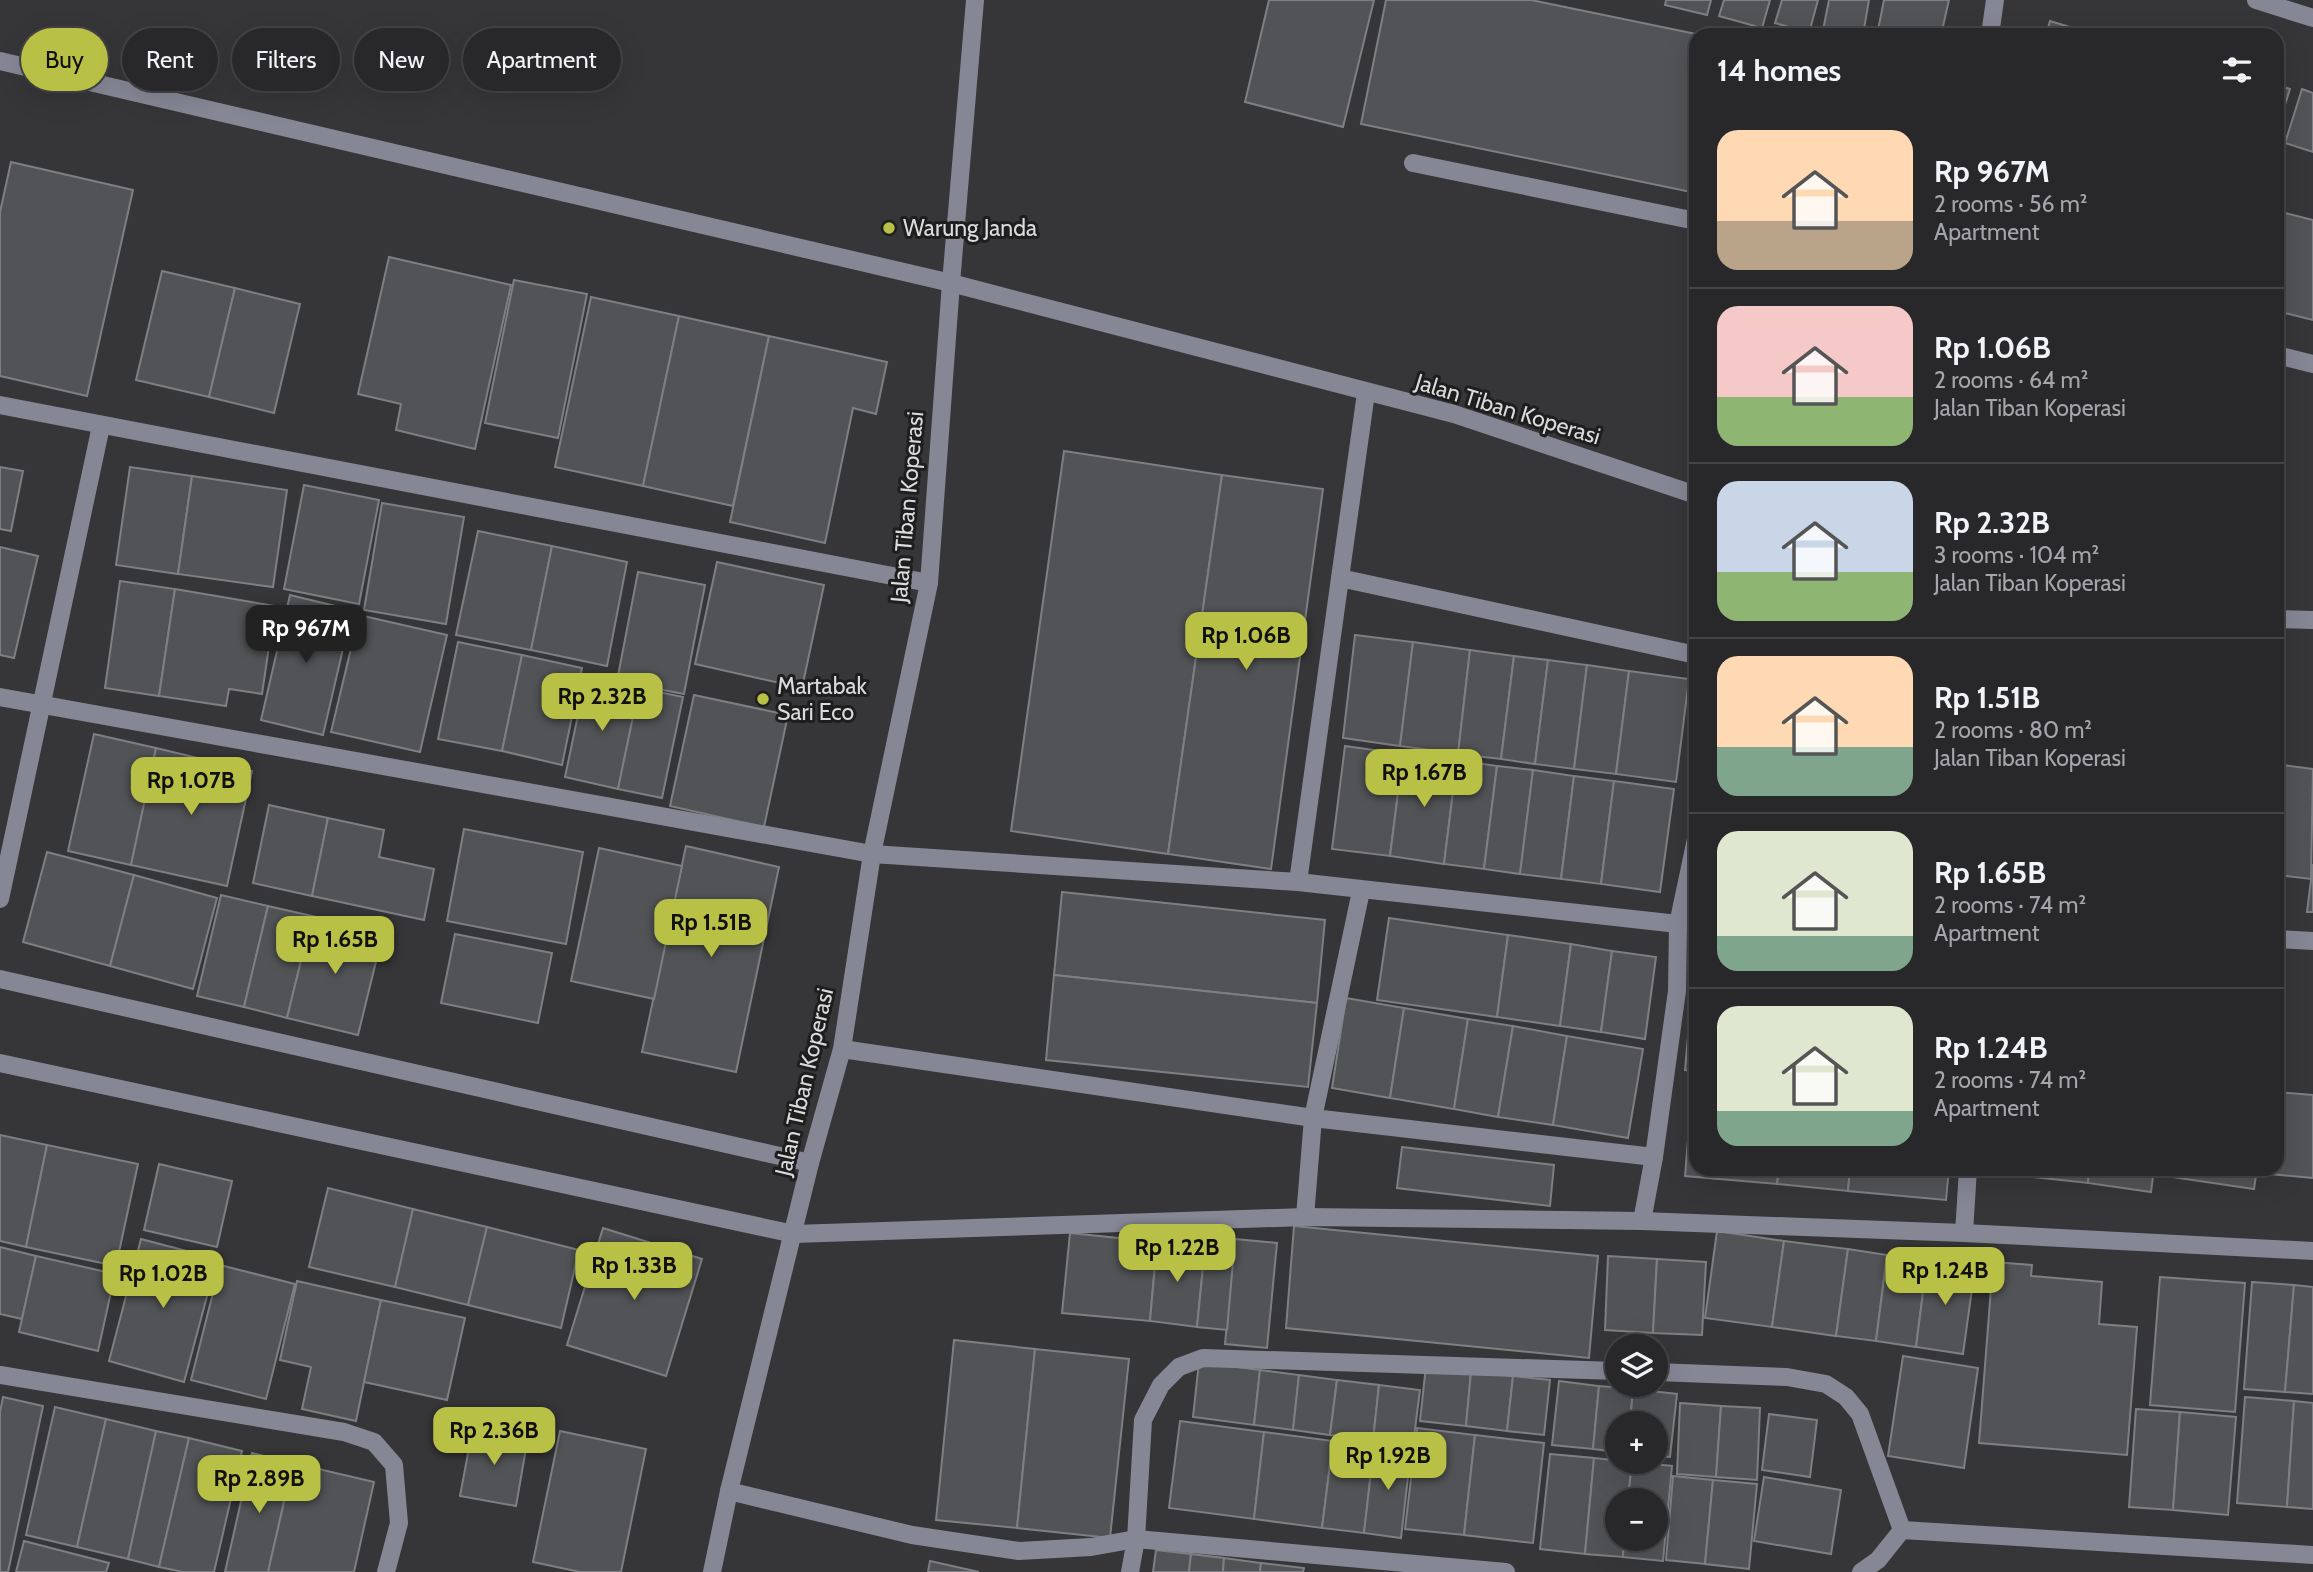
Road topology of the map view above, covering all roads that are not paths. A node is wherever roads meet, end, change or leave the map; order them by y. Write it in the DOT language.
graph roads {
  1 [pos="975,0"];
  2 [pos="1995,0"];
  3 [pos="2256,0"];
  4 [pos="2313,18"];
  5 [pos="1991,28"];
  6 [pos="0,61"];
  7 [pos="1413,163"];
  8 [pos="1689,220"];
  9 [pos="951,283"];
  10 [pos="2284,357"];
  11 [pos="2313,364"];
  12 [pos="1366,393"];
  13 [pos="0,405"];
  14 [pos="101,425"];
  15 [pos="1689,493"];
  16 [pos="1340,578"];
  17 [pos="929,583"];
  18 [pos="2284,619"];
  19 [pos="2313,620"];
  20 [pos="1689,653"];
  21 [pos="0,697"];
  22 [pos="43,705"];
  23 [pos="872,854"];
  24 [pos="1689,872"];
  25 [pos="1298,882"];
  26 [pos="1361,891"];
  27 [pos="0,899"];
  28 [pos="1678,924"];
  29 [pos="2284,939"];
  30 [pos="2313,941"];
  31 [pos="0,979"];
  32 [pos="1677,991"];
  33 [pos="1689,991"];
  34 [pos="842,1049"];
  35 [pos="0,1063"];
  36 [pos="1313,1118"];
  37 [pos="1654,1157"];
  38 [pos="810,1163"];
  39 [pos="1968,1176"];
  40 [pos="1305,1217"];
  41 [pos="1642,1221"];
  42 [pos="1964,1233"];
  43 [pos="794,1234"];
  44 [pos="2313,1251"];
  45 [pos="1605,1371"];
  46 [pos="1668,1373"];
  47 [pos="0,1375"];
  48 [pos="729,1491"];
  49 [pos="1902,1530"];
  50 [pos="1136,1539"];
  51 [pos="2313,1555"];
  52 [pos="386,1572"];
  53 [pos="712,1572"];
  54 [pos="1130,1572"];
  55 [pos="1506,1572"];
  56 [pos="1861,1572"];
  1 -- 9 [label="street"];
  2 -- 5 [label="street"];
  3 -- 4 [label="street"];
  6 -- 9 [label="street"];
  7 -- 8 [label="street"];
  9 -- 12 [label="street, Jalan Tiban Koperasi"];
  9 -- 17 [label="street, Jalan Tiban Koperasi"];
  10 -- 11 [label="street"];
  12 -- 15 [label="street, Jalan Tiban Koperasi"];
  12 -- 16 [label="street"];
  13 -- 14 [label="street"];
  14 -- 17 [label="street"];
  14 -- 22 [label="street"];
  16 -- 20 [label="street"];
  16 -- 25 [label="street"];
  17 -- 23 [label="street, Jalan Tiban Koperasi"];
  18 -- 19 [label="street"];
  21 -- 22 [label="street"];
  22 -- 23 [label="street"];
  22 -- 27 [label="street"];
  23 -- 25 [label="street"];
  23 -- 34 [label="street, Jalan Tiban Koperasi"];
  24 -- 28 [label="street"];
  25 -- 26 [label="street"];
  26 -- 28 [label="street"];
  26 -- 36 [label="street"];
  28 -- 32 [label="street"];
  29 -- 30 [label="street"];
  31 -- 38 [label="street"];
  32 -- 33 [label="street"];
  32 -- 37 [label="street"];
  34 -- 36 [label="street"];
  34 -- 38 [label="street, Jalan Tiban Koperasi"];
  35 -- 43 [label="street"];
  36 -- 37 [label="street"];
  36 -- 40 [label="street"];
  37 -- 41 [label="street"];
  38 -- 43 [label="street, Jalan Tiban Koperasi"];
  39 -- 42 [label="street"];
  40 -- 41 [label="street"];
  40 -- 43 [label="street"];
  41 -- 42 [label="street"];
  42 -- 44 [label="street"];
  43 -- 48 [label="street, Jalan Tiban Koperasi"];
  45 -- 50 [label="street"];
  46 -- 49 [label="street"];
  47 -- 52 [label="street"];
  48 -- 50 [label="street"];
  48 -- 53 [label="street, Jalan Tiban Koperasi"];
  49 -- 51 [label="street"];
  49 -- 56 [label="street"];
  50 -- 54 [label="street"];
  50 -- 55 [label="street"];
}
